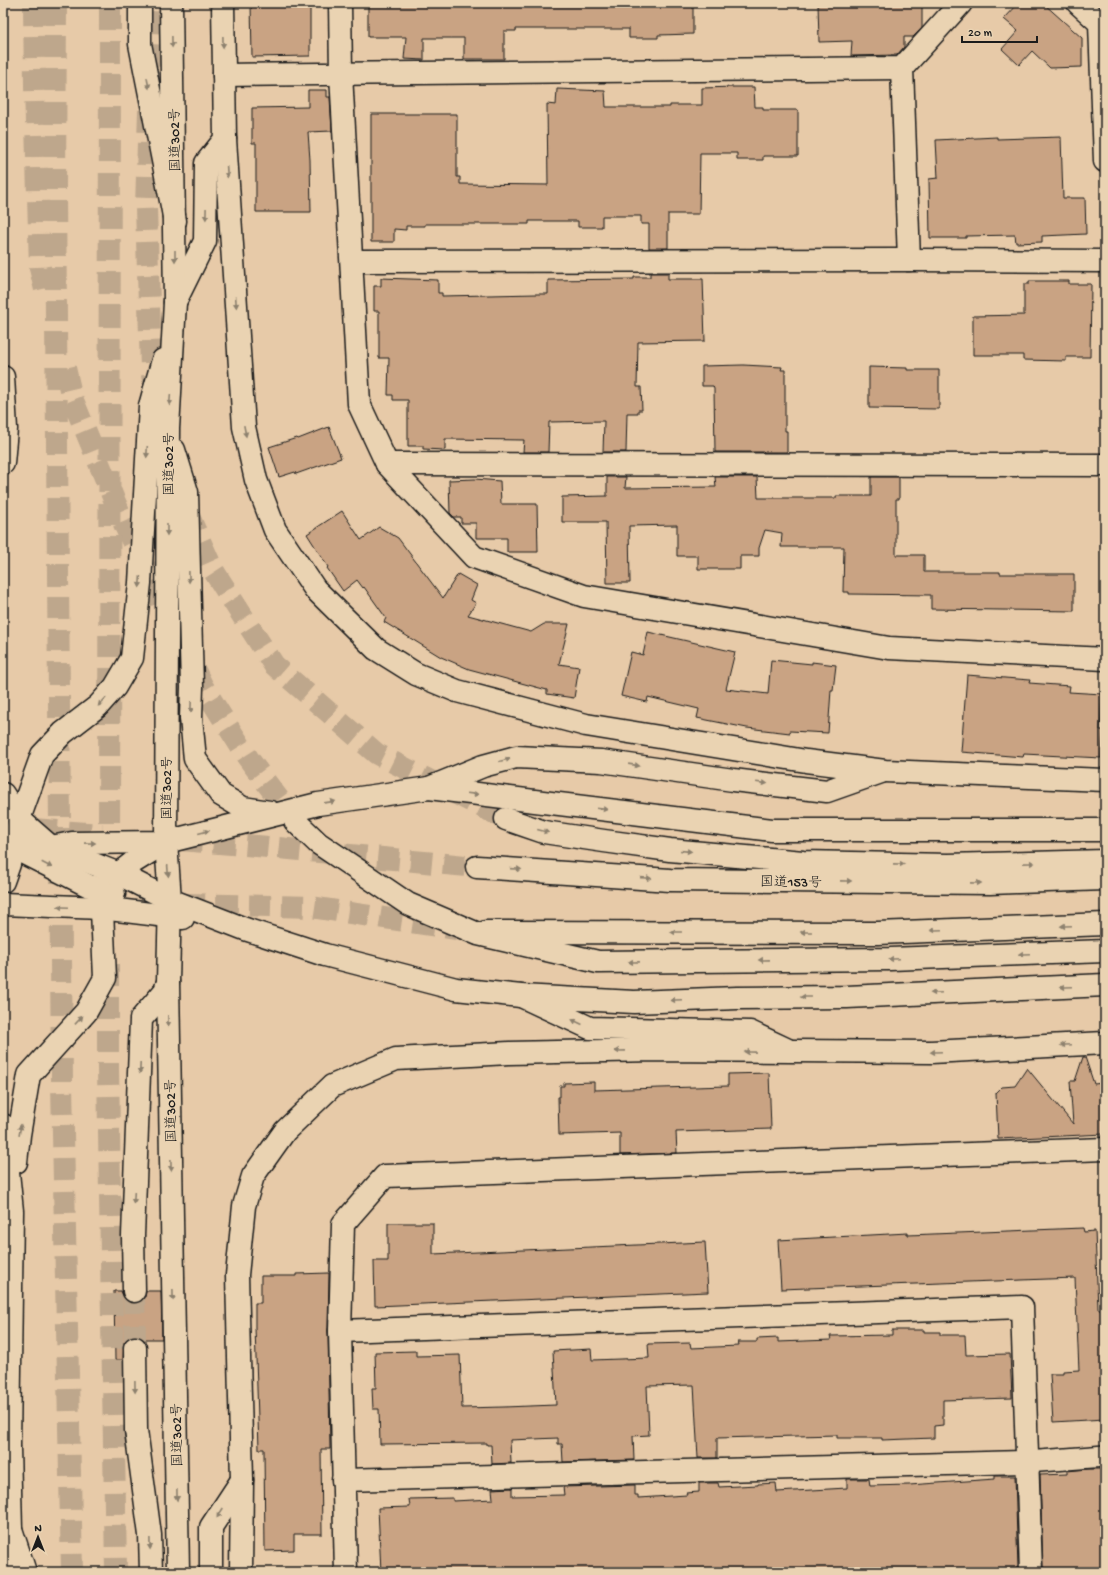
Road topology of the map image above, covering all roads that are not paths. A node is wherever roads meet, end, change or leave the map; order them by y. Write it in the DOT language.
graph roads {
  1 [pos="140,3"];
  2 [pos="171,3"];
  3 [pos="223,3"];
  4 [pos="340,3"];
  5 [pos="961,3"];
  6 [pos="1078,3"];
  7 [pos="1103,23"];
  8 [pos="902,68"];
  9 [pos="341,74"];
  10 [pos="224,75"];
  11 [pos="225,139"];
  12 [pos="1105,161"];
  13 [pos="175,221"];
  14 [pos="909,260"];
  15 [pos="352,261"];
  16 [pos="1105,261"];
  17 [pos="175,310"];
  18 [pos="3,377"];
  19 [pos="168,429"];
  20 [pos="3,463"];
  21 [pos="387,464"];
  22 [pos="1105,465"];
  23 [pos="1105,659"];
  24 [pos="885,771"];
  25 [pos="1105,780"];
  26 [pos="429,788"];
  27 [pos="3,794"];
  28 [pos="286,817"];
  29 [pos="19,819"];
  30 [pos="506,819"];
  31 [pos="1105,830"];
  32 [pos="166,842"];
  33 [pos="7,846"];
  34 [pos="51,848"];
  35 [pos="1105,861"];
  36 [pos="477,867"];
  37 [pos="119,874"];
  38 [pos="1105,879"];
  39 [pos="3,881"];
  40 [pos="101,898"];
  41 [pos="3,904"];
  42 [pos="164,910"];
  43 [pos="1105,924"];
  44 [pos="478,932"];
  45 [pos="1105,951"];
  46 [pos="168,982"];
  47 [pos="1105,985"];
  48 [pos="521,996"];
  49 [pos="1105,1043"];
  50 [pos="792,1052"];
  51 [pos="3,1126"];
  52 [pos="1105,1149"];
  53 [pos="12,1211"];
  54 [pos="134,1291"];
  55 [pos="340,1331"];
  56 [pos="135,1343"];
  57 [pos="1105,1456"];
  58 [pos="1027,1462"];
  59 [pos="242,1480"];
  60 [pos="343,1480"];
  61 [pos="11,1529"];
  62 [pos="12,1572"];
  63 [pos="25,1572"];
  64 [pos="151,1572"];
  65 [pos="178,1572"];
  66 [pos="211,1572"];
  67 [pos="241,1572"];
  68 [pos="346,1572"];
  69 [pos="1031,1572"];
  1 -- 13 [label="main road, one-way"];
  2 -- 13 [label="main road, 国道302号, one-way"];
  3 -- 10 [label="main road, one-way"];
  4 -- 9 [label="main road"];
  5 -- 8 [label="main road"];
  6 -- 7 [label="main road"];
  7 -- 12 [label="main road"];
  8 -- 9 [label="main road"];
  8 -- 14 [label="main road"];
  9 -- 10 [label="main road"];
  9 -- 15 [label="main road"];
  10 -- 11 [label="main road"];
  11 -- 17 [label="main road, one-way"];
  11 -- 24 [label="main road, one-way"];
  13 -- 17 [label="main road, 国道302号, one-way"];
  14 -- 15 [label="main road"];
  14 -- 16 [label="main road"];
  15 -- 21 [label="main road"];
  17 -- 19 [label="main road, 国道302号, one-way"];
  17 -- 29 [label="main road, one-way"];
  18 -- 20 [label="main road"];
  19 -- 28 [label="main road, one-way"];
  19 -- 32 [label="main road, 国道302号, one-way"];
  21 -- 22 [label="main road"];
  21 -- 23 [label="main road"];
  24 -- 25 [label="main road"];
  26 -- 24 [label="main road, one-way"];
  28 -- 26 [label="main road, one-way"];
  26 -- 31 [label="main road, one-way"];
  27 -- 29 [label="main road"];
  32 -- 28 [label="main road, one-way"];
  45 -- 28 [label="main road, one-way"];
  29 -- 33 [label="main road"];
  29 -- 34 [label="main road"];
  30 -- 35 [label="main road, one-way"];
  34 -- 32 [label="main road, one-way"];
  32 -- 37 [label="main road"];
  32 -- 42 [label="main road, 国道302号, one-way"];
  33 -- 34 [label="main road"];
  33 -- 39 [label="main road"];
  33 -- 40 [label="main road, one-way"];
  34 -- 37 [label="main road"];
  36 -- 38 [label="main road, 国道153号, one-way"];
  37 -- 40 [label="main road"];
  37 -- 42 [label="main road"];
  40 -- 41 [label="main road, one-way"];
  40 -- 42 [label="main road"];
  53 -- 40 [label="main road, one-way"];
  42 -- 46 [label="main road, 国道302号"];
  42 -- 48 [label="main road"];
  43 -- 44 [label="main road, one-way"];
  46 -- 54 [label="main road, one-way"];
  46 -- 65 [label="main road, 国道302号, one-way"];
  47 -- 48 [label="main road, one-way"];
  50 -- 48 [label="main road, one-way"];
  49 -- 50 [label="main road, one-way"];
  50 -- 59 [label="main road, one-way"];
  51 -- 53 [label="main road"];
  52 -- 55 [label="main road"];
  53 -- 61 [label="main road"];
  55 -- 58 [label="main road"];
  55 -- 60 [label="main road"];
  56 -- 64 [label="main road, one-way"];
  57 -- 58 [label="street"];
  58 -- 60 [label="main road"];
  58 -- 69 [label="main road"];
  59 -- 66 [label="main road, one-way"];
  59 -- 67 [label="main road"];
  60 -- 68 [label="main road"];
  61 -- 62 [label="main road"];
  61 -- 63 [label="main road"];
}
